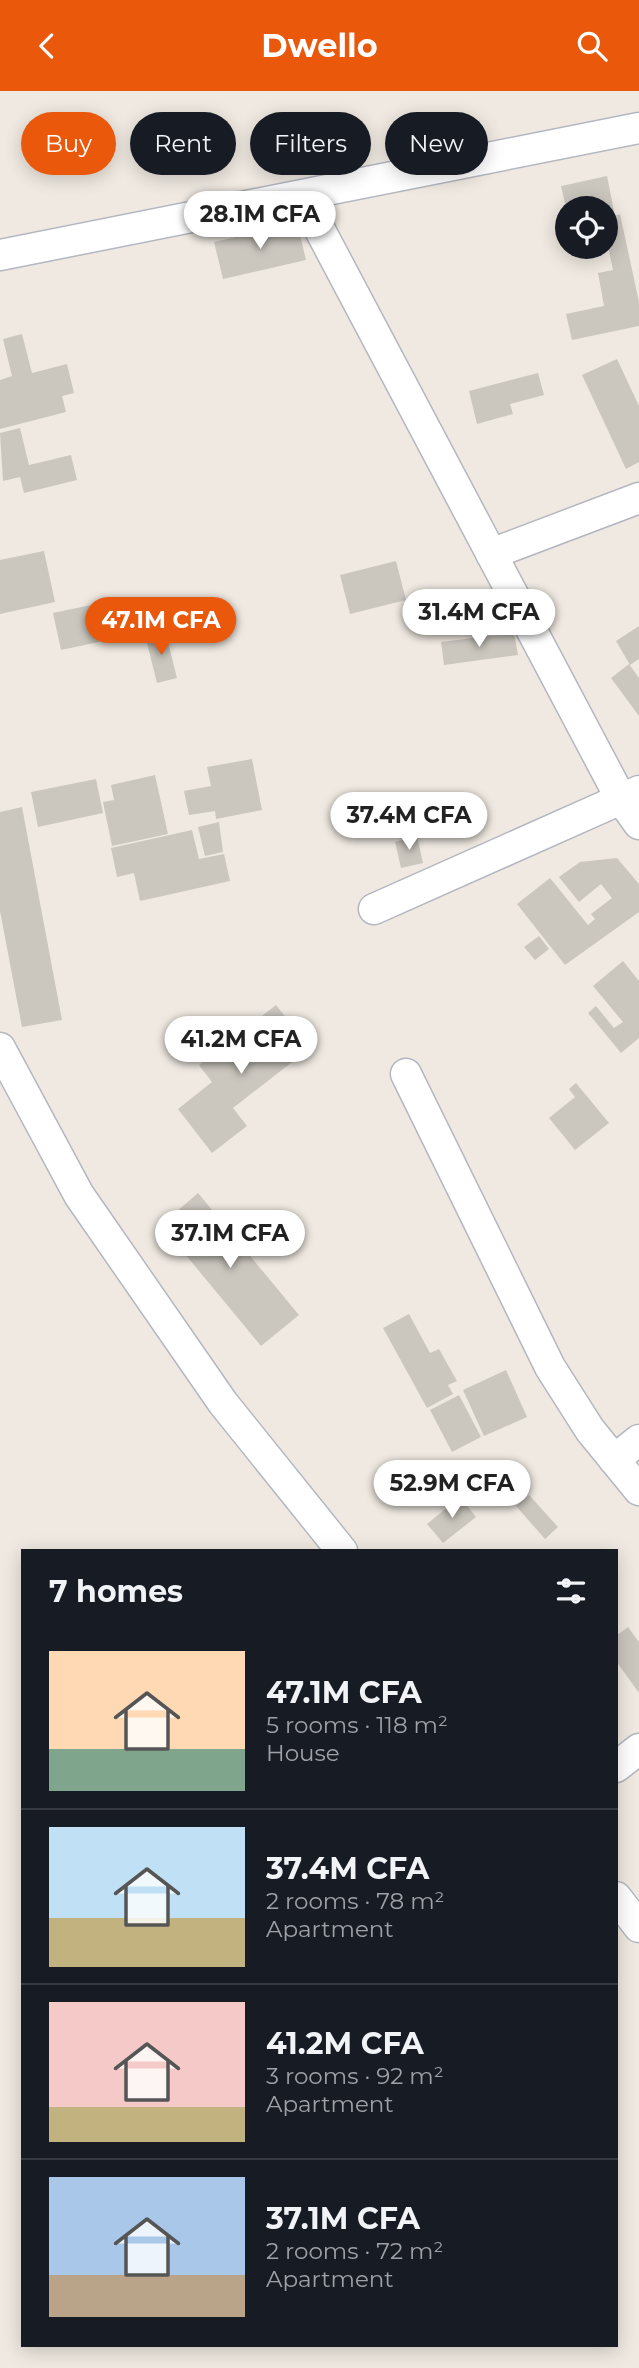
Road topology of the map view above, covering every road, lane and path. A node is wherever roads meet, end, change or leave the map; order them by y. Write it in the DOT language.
graph roads {
  1 [pos="639,128"];
  2 [pos="302,196"];
  3 [pos="0,255"];
  4 [pos="639,498"];
  5 [pos="491,554"];
  6 [pos="630,795"];
  7 [pos="639,824"];
  8 [pos="374,909"];
  9 [pos="0,1048"];
  10 [pos="406,1074"];
  11 [pos="639,1440"];
  12 [pos="614,1460"];
  13 [pos="639,1490"];
  14 [pos="340,1549"];
  15 [pos="639,1749"];
  16 [pos="618,1765"];
  17 [pos="618,1900"];
  18 [pos="639,1927"];
  1 -- 2 [label="street"];
  2 -- 3 [label="street"];
  2 -- 5 [label="street"];
  4 -- 5 [label="street"];
  5 -- 6 [label="street"];
  6 -- 7 [label="street"];
  6 -- 8 [label="street"];
  9 -- 14 [label="street"];
  10 -- 12 [label="street"];
  11 -- 12 [label="street"];
  12 -- 13 [label="street"];
  15 -- 16 [label="street"];
  17 -- 18 [label="street"];
}
